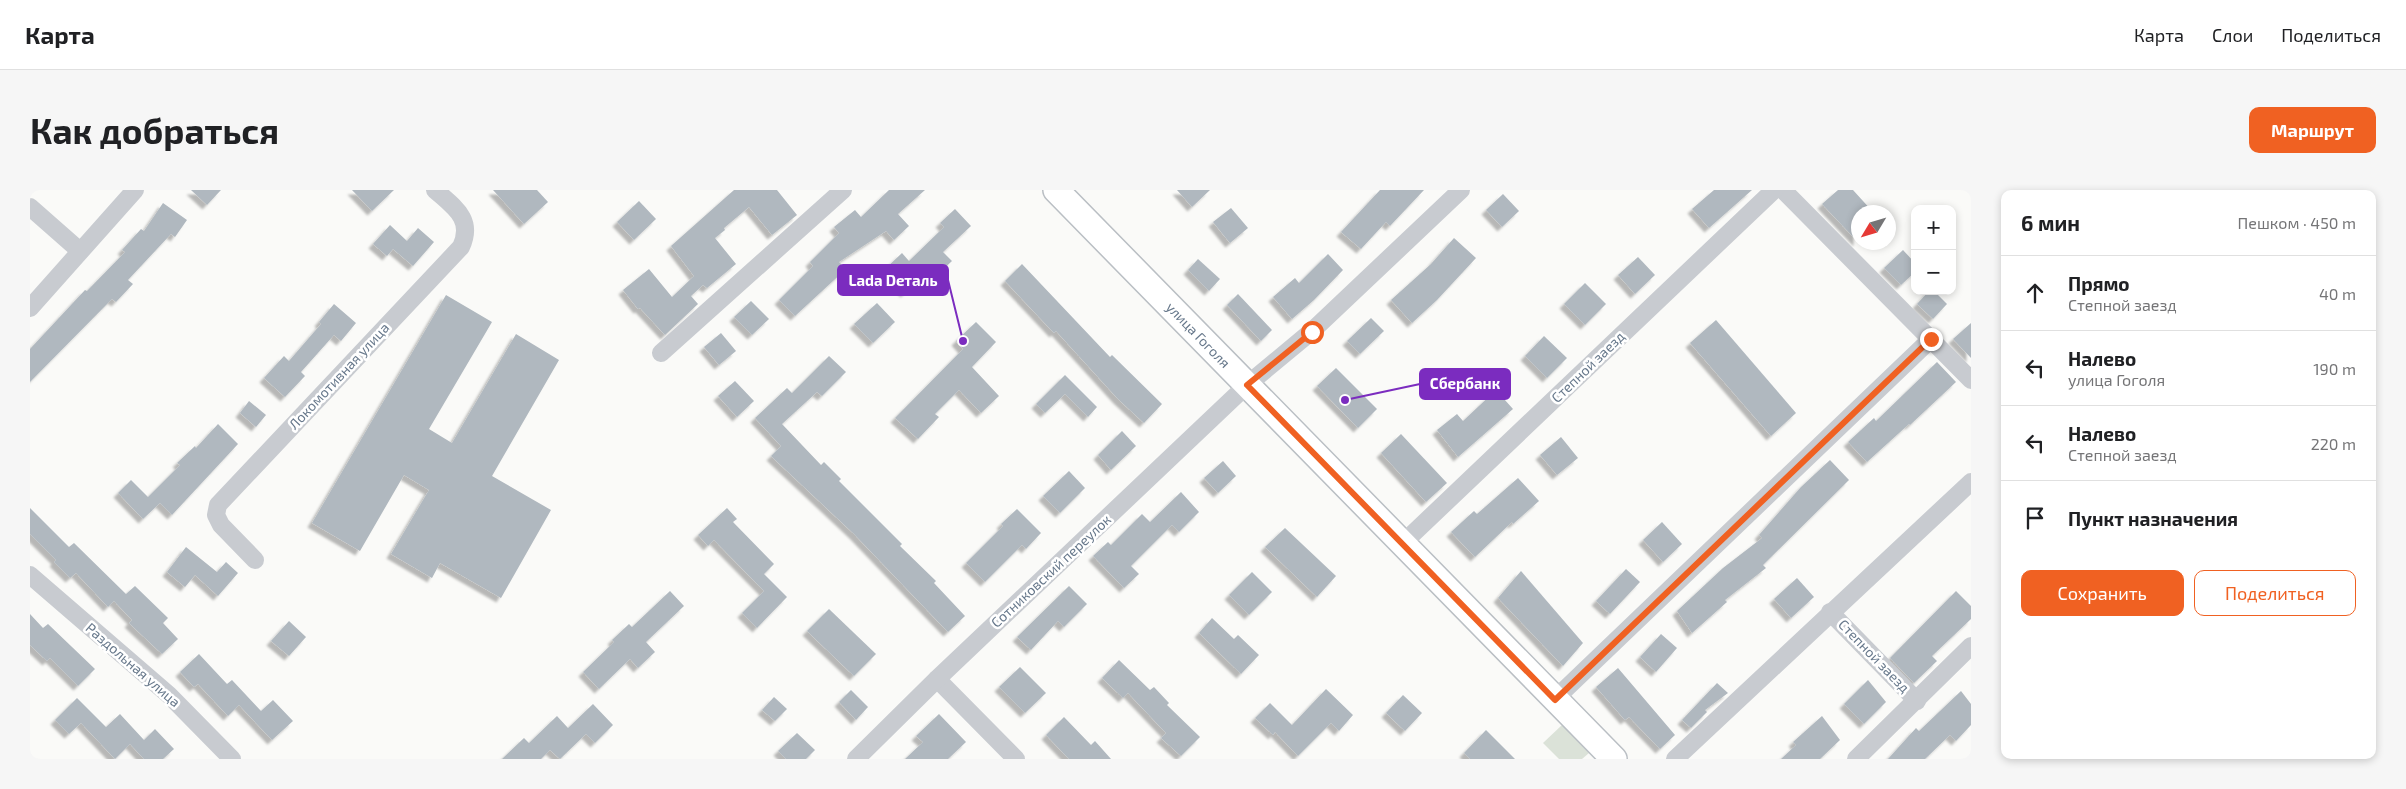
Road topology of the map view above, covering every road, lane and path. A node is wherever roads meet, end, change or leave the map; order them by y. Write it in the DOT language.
graph roads {
  1 [pos="135,190"];
  2 [pos="435,190"];
  3 [pos="843,190"];
  4 [pos="1056,190"];
  5 [pos="1461,190"];
  6 [pos="1774,190"];
  7 [pos="1783,190"];
  8 [pos="30,207"];
  9 [pos="80,251"];
  10 [pos="30,308"];
  11 [pos="1931,339"];
  12 [pos="661,353"];
  13 [pos="1971,380"];
  14 [pos="1247,385"];
  15 [pos="1971,482"];
  16 [pos="1402,544"];
  17 [pos="255,560"];
  18 [pos="30,575"];
  19 [pos="1830,612"];
  20 [pos="1971,646"];
  21 [pos="937,679"];
  22 [pos="1555,700"];
  23 [pos="1917,701"];
  24 [pos="232,759"];
  25 [pos="856,759"];
  26 [pos="1016,759"];
  27 [pos="1614,759"];
  28 [pos="1675,759"];
  29 [pos="1856,759"];
  1 -- 9 [label="street"];
  2 -- 17 [label="street, Локомотивная улица"];
  3 -- 12 [label="street"];
  4 -- 14 [label="main road, улица Гоголя"];
  5 -- 14 [label="street"];
  6 -- 16 [label="street, Степной заезд"];
  7 -- 11 [label="street"];
  8 -- 9 [label="street"];
  9 -- 10 [label="street"];
  11 -- 13 [label="street"];
  11 -- 22 [label="street"];
  14 -- 16 [label="main road, улица Гоголя"];
  14 -- 21 [label="street, Сотниковский переулок"];
  15 -- 19 [label="street, Степной заезд"];
  16 -- 22 [label="main road, улица Гоголя"];
  18 -- 24 [label="street, Раздольная улица"];
  19 -- 23 [label="street, Степной заезд"];
  19 -- 28 [label="street, Степной заезд"];
  20 -- 23 [label="street, Степной заезд"];
  21 -- 25 [label="street, Сотниковский переулок"];
  21 -- 26 [label="street"];
  22 -- 27 [label="main road, улица Гоголя"];
  23 -- 29 [label="street, Степной заезд"];
}
